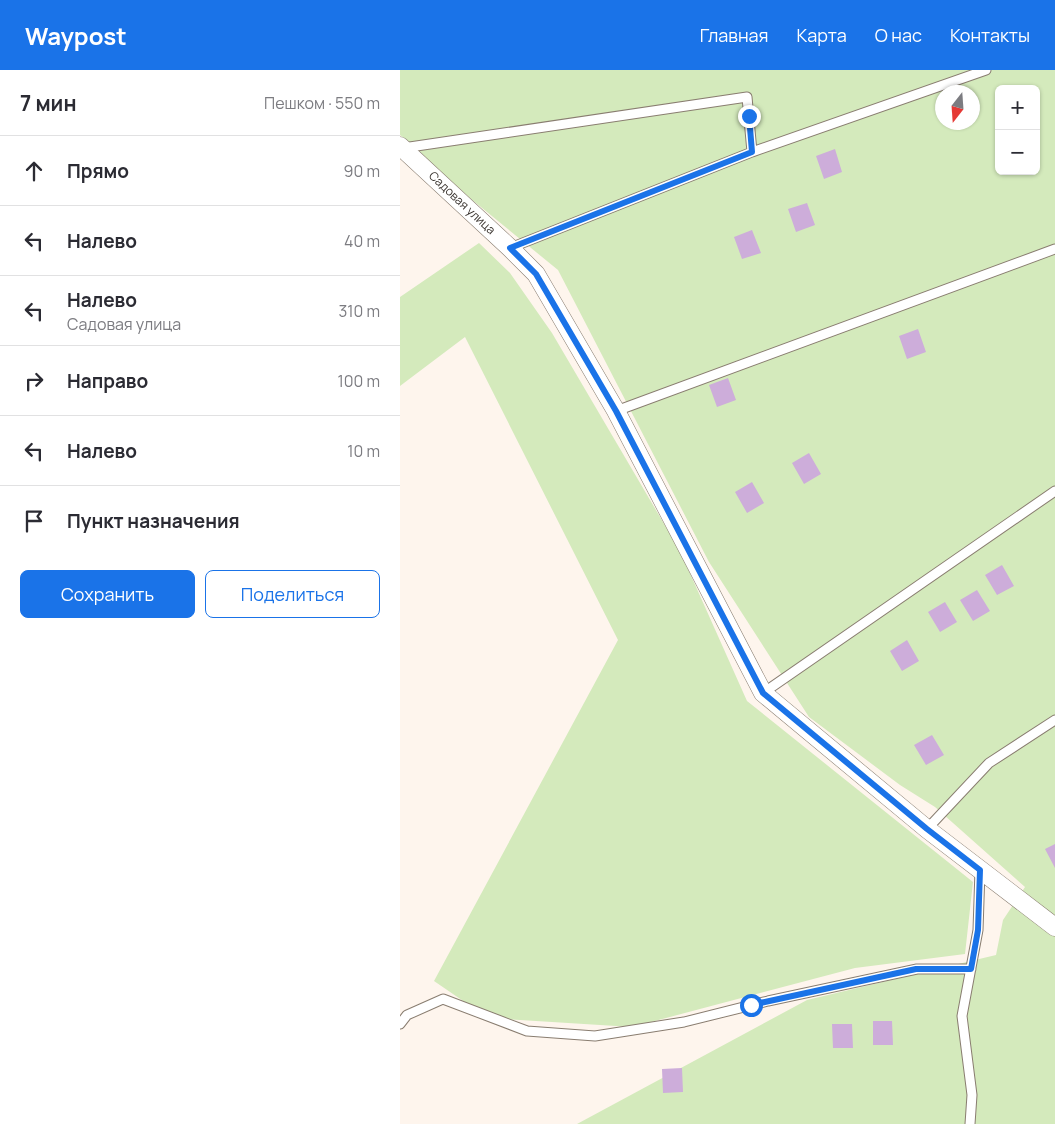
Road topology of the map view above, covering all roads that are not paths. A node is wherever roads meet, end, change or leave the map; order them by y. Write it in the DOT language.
graph roads {
  1 [pos="986,70"];
  2 [pos="401,147"];
  3 [pos="752,152"];
  4 [pos="510,248"];
  5 [pos="1055,249"];
  6 [pos="616,411"];
  7 [pos="1055,491"];
  8 [pos="763,693"];
  9 [pos="1055,720"];
  10 [pos="927,829"];
  11 [pos="980,870"];
  12 [pos="1055,927"];
  13 [pos="971,969"];
  14 [pos="400,1024"];
  15 [pos="970,1124"];
  1 -- 3 [label="lane"];
  2 -- 3 [label="lane"];
  2 -- 4 [label="street, Садовая улица"];
  3 -- 4 [label="lane"];
  4 -- 6 [label="street, Садовая улица"];
  5 -- 6 [label="lane"];
  6 -- 8 [label="street, Садовая улица"];
  7 -- 8 [label="lane"];
  8 -- 10 [label="street, Садовая улица"];
  9 -- 10 [label="lane"];
  10 -- 11 [label="street, Садовая улица"];
  11 -- 12 [label="street, Садовая улица"];
  11 -- 13 [label="lane"];
  13 -- 14 [label="lane"];
  13 -- 15 [label="lane"];
}
